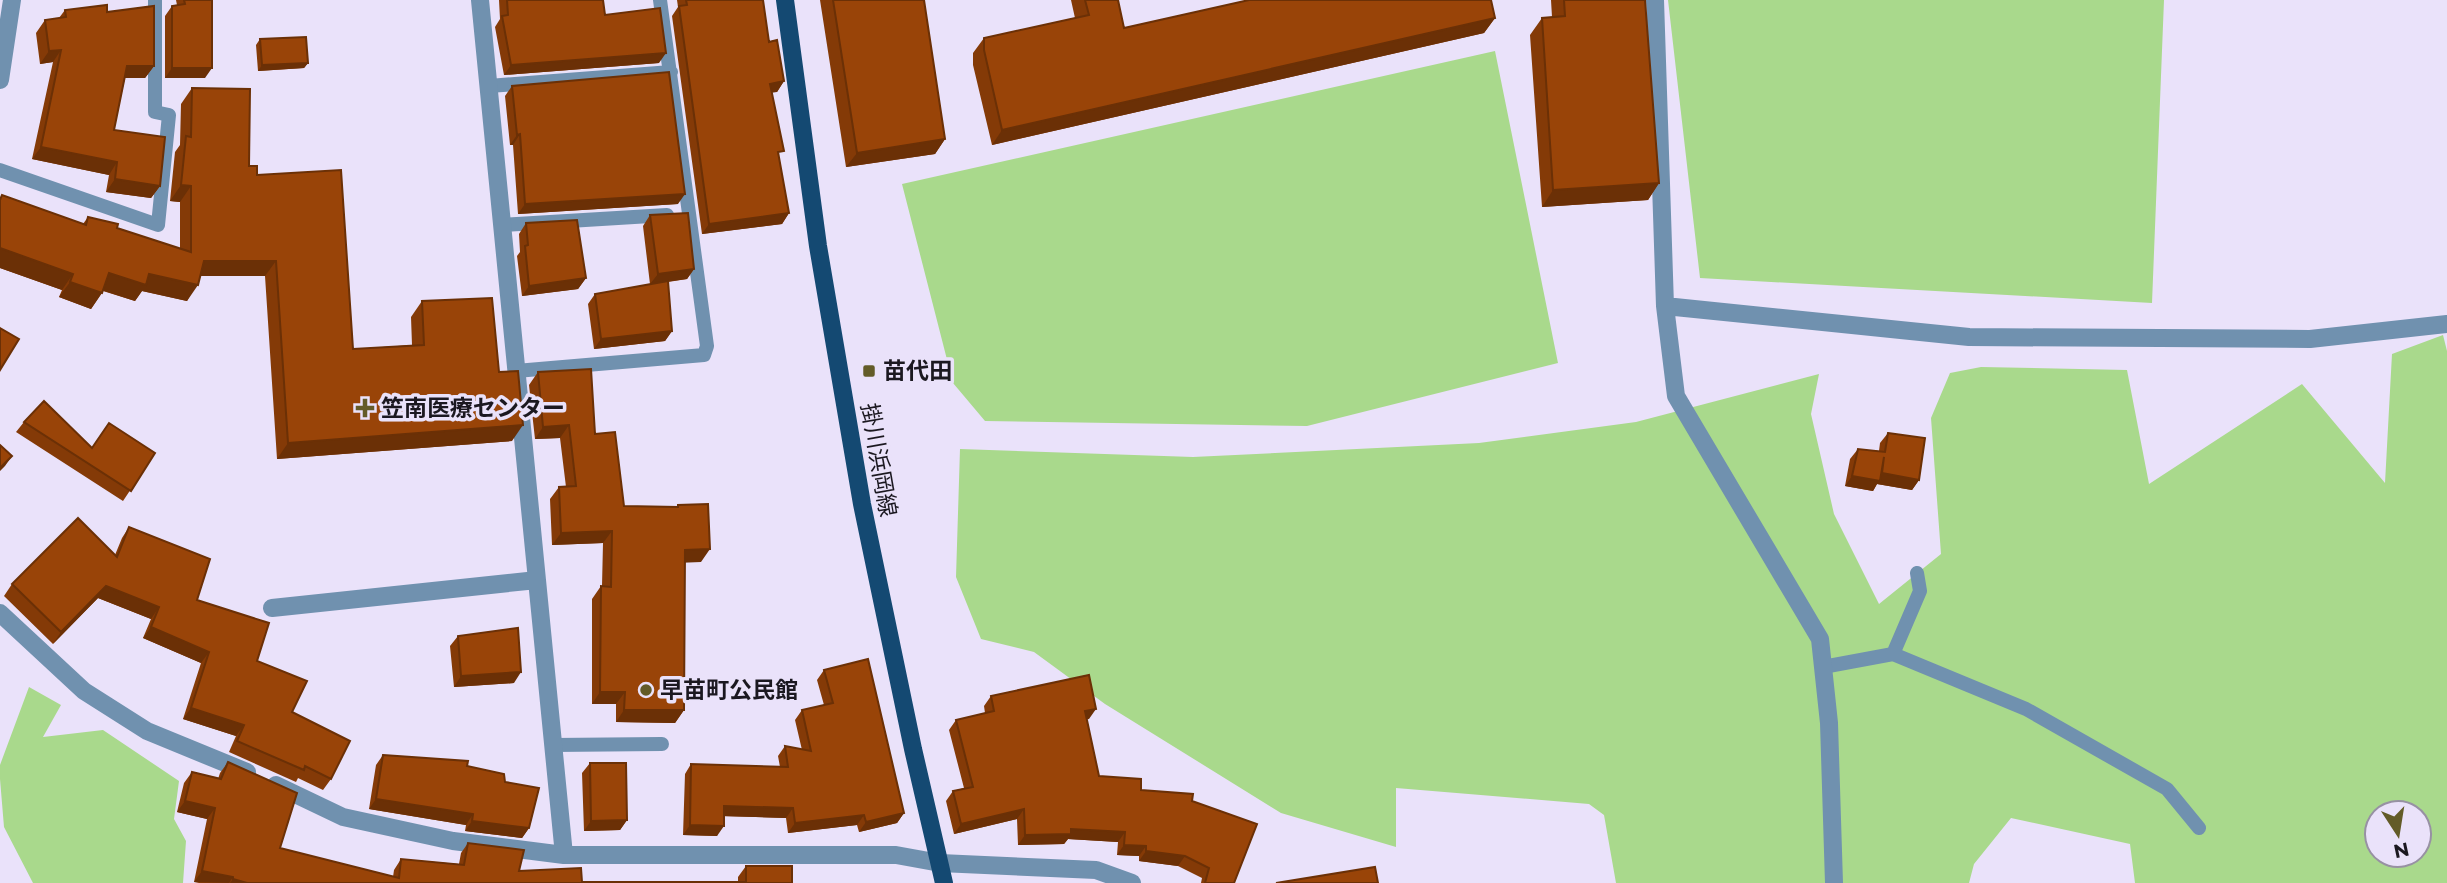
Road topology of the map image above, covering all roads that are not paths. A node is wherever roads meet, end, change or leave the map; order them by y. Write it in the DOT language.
graph roads {
  1 [pos="12,0"];
  2 [pos="155,0"];
  3 [pos="480,0"];
  4 [pos="660,0"];
  5 [pos="785,0"];
  6 [pos="1655,0"];
  7 [pos="671,72"];
  8 [pos="0,80"];
  9 [pos="489,86"];
  10 [pos="0,170"];
  11 [pos="690,214"];
  12 [pos="502,225"];
  13 [pos="1665,306"];
  14 [pos="2447,324"];
  15 [pos="516,371"];
  16 [pos="1917,573"];
  17 [pos="537,580"];
  18 [pos="272,608"];
  19 [pos="0,613"];
  20 [pos="1893,654"];
  21 [pos="1823,667"];
  22 [pos="662,744"];
  23 [pos="553,745"];
  24 [pos="2199,828"];
  25 [pos="564,855"];
  26 [pos="940,863"];
  27 [pos="944,883"];
  28 [pos="1132,883"];
  29 [pos="1834,883"];
  1 -- 8 [label="street"];
  2 -- 10 [label="lane"];
  3 -- 9 [label="street"];
  4 -- 7 [label="lane"];
  5 -- 26 [label="main road, 掛川浜岡線"];
  6 -- 13 [label="street"];
  7 -- 9 [label="lane"];
  7 -- 11 [label="lane"];
  9 -- 12 [label="street"];
  11 -- 12 [label="lane"];
  11 -- 15 [label="lane"];
  12 -- 15 [label="street"];
  13 -- 14 [label="street"];
  13 -- 21 [label="street"];
  15 -- 17 [label="street"];
  16 -- 20 [label="lane"];
  17 -- 18 [label="street"];
  17 -- 23 [label="street"];
  19 -- 25 [label="street"];
  20 -- 21 [label="lane"];
  20 -- 24 [label="lane"];
  21 -- 29 [label="street"];
  22 -- 23 [label="lane"];
  23 -- 25 [label="street"];
  25 -- 26 [label="street"];
  26 -- 27 [label="main road, 掛川浜岡線"];
  26 -- 28 [label="street"];
}
